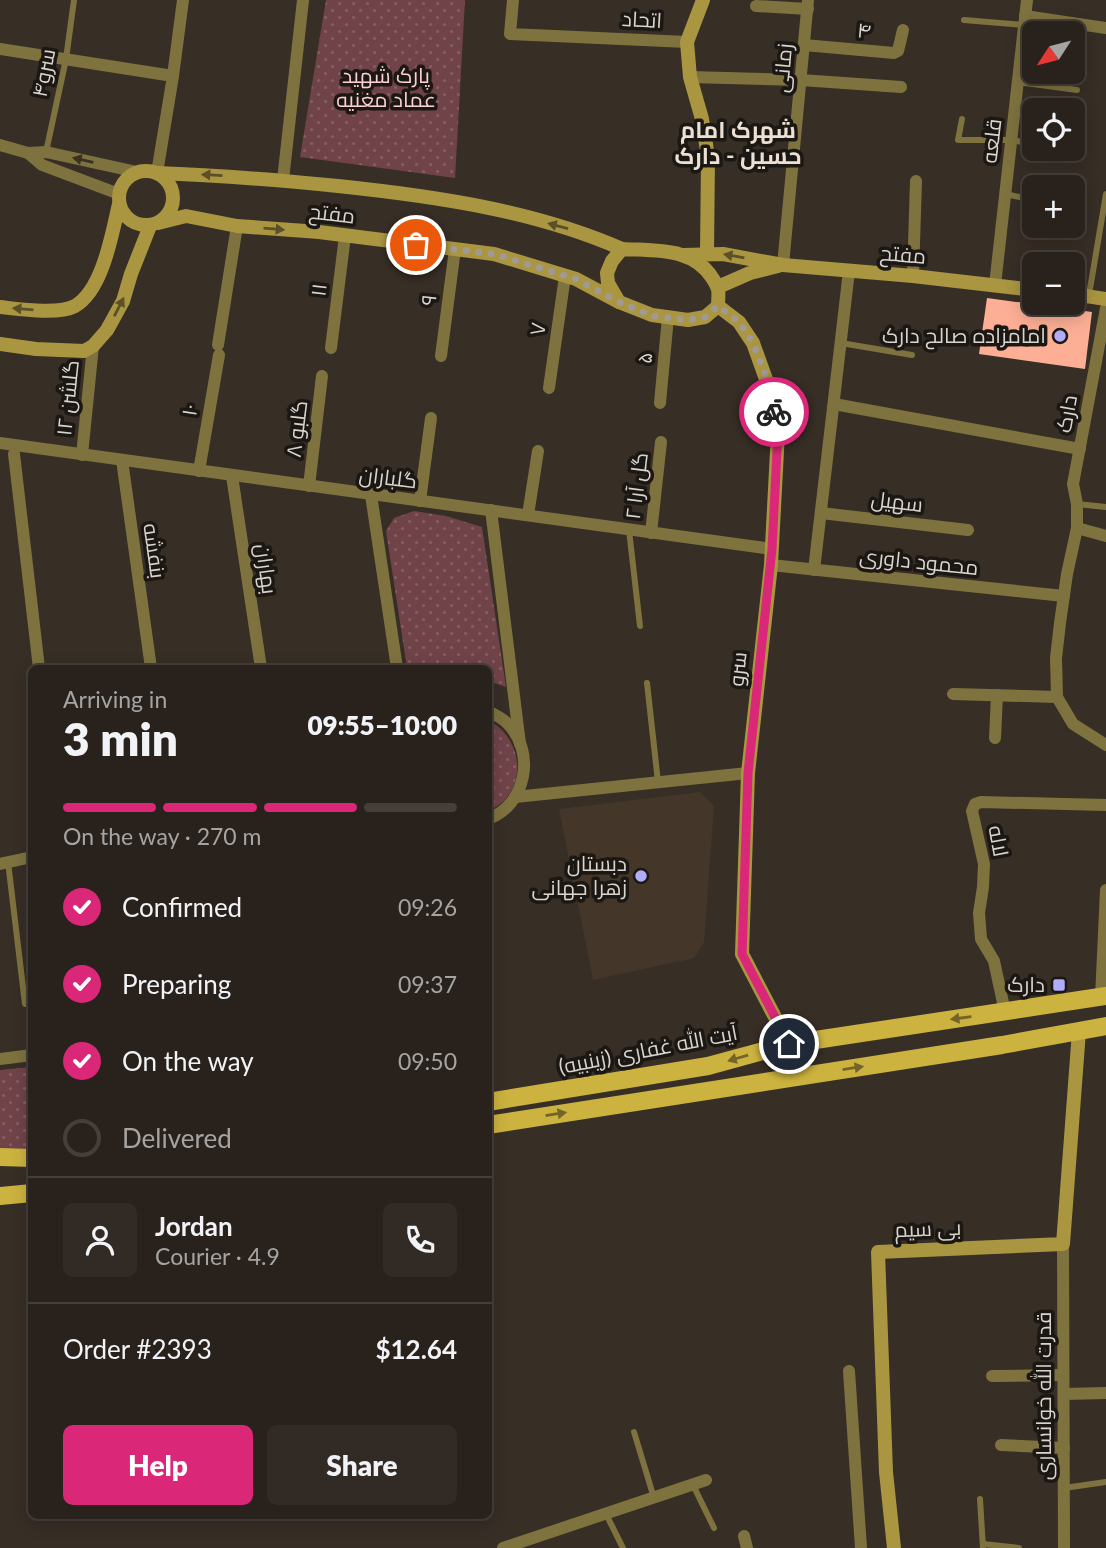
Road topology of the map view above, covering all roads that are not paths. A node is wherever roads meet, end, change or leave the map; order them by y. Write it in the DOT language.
graph roads {
  1 [pos="74,0"];
  2 [pos="183,0"];
  3 [pos="303,0"];
  4 [pos="513,0"];
  5 [pos="702,0"];
  6 [pos="1027,0"];
  7 [pos="808,5"];
  8 [pos="756,6"];
  9 [pos="964,20"];
  10 [pos="1025,20"];
  11 [pos="1106,28"];
  12 [pos="903,30"];
  13 [pos="687,42"];
  14 [pos="804,45"];
  15 [pos="0,49"];
  16 [pos="66,59"];
  17 [pos="173,76"];
  18 [pos="690,77"];
  19 [pos="801,80"];
  20 [pos="1017,82"];
  21 [pos="901,87"];
  22 [pos="1077,90"];
  23 [pos="962,119"];
  24 [pos="1011,140"];
  25 [pos="1022,142"];
  26 [pos="0,145"];
  27 [pos="46,152"];
  28 [pos="28,153"];
  29 [pos="137,172"];
  30 [pos="158,173"];
  31 [pos="283,180"];
  32 [pos="916,181"];
  33 [pos="1005,194"];
  34 [pos="1106,194"];
  35 [pos="1022,198"];
  36 [pos="119,199"];
  37 [pos="154,224"];
  38 [pos="237,226"];
  39 [pos="345,236"];
  40 [pos="455,249"];
  41 [pos="622,249"];
  42 [pos="708,254"];
  43 [pos="684,255"];
  44 [pos="783,265"];
  45 [pos="849,271"];
  46 [pos="565,276"];
  47 [pos="913,276"];
  48 [pos="995,285"];
  49 [pos="718,287"];
  50 [pos="1022,288"];
  51 [pos="1085,296"];
  52 [pos="1089,296"];
  53 [pos="1106,299"];
  54 [pos="619,302"];
  55 [pos="718,306"];
  56 [pos="0,307"];
  57 [pos="1106,308"];
  58 [pos="668,317"];
  59 [pos="841,343"];
  60 [pos="0,344"];
  61 [pos="93,346"];
  62 [pos="331,348"];
  63 [pos="912,355"];
  64 [pos="441,356"];
  65 [pos="322,376"];
  66 [pos="1100,378"];
  67 [pos="549,388"];
  68 [pos="660,403"];
  69 [pos="834,404"];
  70 [pos="431,418"];
  71 [pos="662,442"];
  72 [pos="0,443"];
  73 [pos="1080,449"];
  74 [pos="47,450"];
  75 [pos="538,451"];
  76 [pos="14,454"];
  77 [pos="82,455"];
  78 [pos="0,458"];
  79 [pos="122,460"];
  80 [pos="199,471"];
  81 [pos="232,476"];
  82 [pos="309,486"];
  83 [pos="371,495"];
  84 [pos="420,501"];
  85 [pos="1077,504"];
  86 [pos="1106,507"];
  87 [pos="491,510"];
  88 [pos="821,513"];
  89 [pos="528,515"];
  90 [pos="1077,528"];
  91 [pos="629,530"];
  92 [pos="968,530"];
  93 [pos="651,533"];
  94 [pos="1106,536"];
  95 [pos="772,549"];
  96 [pos="771,565"];
  97 [pos="814,570"];
  98 [pos="1064,596"];
  99 [pos="640,626"];
  100 [pos="38,665"];
  101 [pos="151,665"];
  102 [pos="261,665"];
  103 [pos="397,665"];
  104 [pos="647,683"];
  105 [pos="953,694"];
  106 [pos="997,695"];
  107 [pos="1057,697"];
  108 [pos="492,714"];
  109 [pos="995,738"];
  110 [pos="520,744"];
  111 [pos="1106,745"];
  112 [pos="748,773"];
  113 [pos="658,782"];
  114 [pos="515,797"];
  115 [pos="1106,805"];
  116 [pos="492,817"];
  117 [pos="28,858"];
  118 [pos="4,863"];
  119 [pos="1106,890"];
  120 [pos="1103,996"];
  121 [pos="25,1004"];
  122 [pos="1005,1012"];
  123 [pos="1106,1026"];
  124 [pos="1079,1031"];
  125 [pos="789,1044"];
  126 [pos="28,1056"];
  127 [pos="0,1059"];
  128 [pos="492,1101"];
  129 [pos="492,1124"];
  130 [pos="0,1157"];
  131 [pos="28,1158"];
  132 [pos="28,1193"];
  133 [pos="0,1196"];
  134 [pos="1063,1244"];
  135 [pos="849,1371"];
  136 [pos="1063,1375"];
  137 [pos="992,1376"];
  138 [pos="1106,1393"];
  139 [pos="1064,1394"];
  140 [pos="634,1432"];
  141 [pos="1001,1445"];
  142 [pos="1064,1448"];
  143 [pos="706,1480"];
  144 [pos="1106,1482"];
  145 [pos="693,1485"];
  146 [pos="1064,1488"];
  147 [pos="654,1498"];
  148 [pos="980,1499"];
  149 [pos="606,1514"];
  150 [pos="713,1528"];
  151 [pos="983,1546"];
  152 [pos="503,1548"];
  153 [pos="623,1548"];
  154 [pos="861,1548"];
  155 [pos="894,1548"];
  156 [pos="1019,1548"];
  157 [pos="1064,1548"];
  1 -- 16 [label="lane, سرو۴"];
  2 -- 17 [label="street"];
  3 -- 31 [label="street"];
  4 -- 13 [label="street, اتحاد"];
  5 -- 13 [label="street"];
  6 -- 10 [label="street, قلعه"];
  7 -- 8 [label="street"];
  7 -- 14 [label="street, زمانی"];
  9 -- 10 [label="lane"];
  10 -- 11 [label="street"];
  10 -- 20 [label="street, قلعه"];
  12 -- 14 [label="street, ۴"];
  13 -- 18 [label="street"];
  14 -- 19 [label="street, زمانی"];
  15 -- 16 [label="street"];
  16 -- 17 [label="street"];
  16 -- 27 [label="lane, سرو۴"];
  17 -- 30 [label="street"];
  18 -- 19 [label="street"];
  18 -- 42 [label="street"];
  19 -- 21 [label="street"];
  19 -- 44 [label="street, زمانی"];
  20 -- 22 [label="lane"];
  20 -- 24 [label="street, قلعه"];
  23 -- 24 [label="lane"];
  24 -- 25 [label="lane"];
  24 -- 33 [label="street, قلعه"];
  26 -- 28 [label="street"];
  27 -- 28 [label="street"];
  29 -- 27 [label="street, one-way"];
  28 -- 36 [label="street"];
  29 -- 30 [label="street"];
  29 -- 36 [label="street"];
  31 -- 30 [label="street, مفتح, one-way"];
  30 -- 37 [label="street"];
  41 -- 31 [label="street, مفتح, one-way"];
  32 -- 47 [label="street"];
  33 -- 35 [label="lane"];
  33 -- 48 [label="street, قلعه"];
  34 -- 52 [label="lane"];
  36 -- 37 [label="street"];
  36 -- 56 [label="street, one-way"];
  37 -- 38 [label="street, مفتح"];
  61 -- 37 [label="street, one-way"];
  38 -- 39 [label="street, مفتح, one-way"];
  38 -- 80 [label="street, ۱۰"];
  39 -- 40 [label="street, مفتح"];
  39 -- 62 [label="street, ۱۱"];
  40 -- 46 [label="street, مفتح"];
  40 -- 64 [label="street, ۹"];
  41 -- 43 [label="street"];
  41 -- 54 [label="street"];
  42 -- 43 [label="street, مفتح"];
  44 -- 42 [label="street, مفتح, one-way"];
  43 -- 49 [label="street"];
  44 -- 45 [label="street, مفتح"];
  44 -- 49 [label="street"];
  45 -- 47 [label="street, مفتح"];
  45 -- 59 [label="street"];
  46 -- 54 [label="street, مفتح"];
  46 -- 67 [label="street, ۷"];
  47 -- 48 [label="street, مفتح"];
  48 -- 50 [label="street, مفتح"];
  49 -- 55 [label="street"];
  51 -- 52 [label="street"];
  52 -- 53 [label="street"];
  54 -- 58 [label="street"];
  55 -- 58 [label="street"];
  55 -- 95 [label="street, سرو"];
  57 -- 66 [label="street, دارک"];
  58 -- 68 [label="street, ۵"];
  59 -- 63 [label="lane"];
  59 -- 69 [label="street"];
  60 -- 61 [label="street"];
  61 -- 77 [label="street, گلشن ۱۲"];
  65 -- 82 [label="street, گلبو ۸"];
  66 -- 73 [label="street, دارک"];
  69 -- 73 [label="street"];
  69 -- 88 [label="street"];
  70 -- 84 [label="street"];
  71 -- 93 [label="street, گل آرا ۲"];
  72 -- 74 [label="street, گلباران"];
  73 -- 85 [label="street, دارک"];
  74 -- 76 [label="street"];
  74 -- 77 [label="street, گلباران"];
  75 -- 89 [label="street"];
  76 -- 78 [label="street"];
  76 -- 100 [label="street"];
  77 -- 79 [label="street, گلباران"];
  79 -- 80 [label="street, گلباران"];
  79 -- 101 [label="street, بنفشه"];
  80 -- 81 [label="street, گلباران"];
  81 -- 82 [label="street, گلباران"];
  81 -- 102 [label="street, بهاران"];
  82 -- 83 [label="street, گلباران"];
  83 -- 84 [label="street, گلباران"];
  83 -- 103 [label="street"];
  84 -- 87 [label="street, گلباران"];
  85 -- 86 [label="lane"];
  85 -- 90 [label="street, دارک"];
  87 -- 89 [label="street, گلباران"];
  87 -- 110 [label="street"];
  88 -- 92 [label="street, سهیل"];
  88 -- 97 [label="street"];
  89 -- 91 [label="street, گلباران"];
  90 -- 94 [label="street"];
  90 -- 98 [label="street, دارک"];
  91 -- 93 [label="street, گلباران"];
  91 -- 99 [label="lane"];
  93 -- 95 [label="street, گلباران"];
  95 -- 96 [label="street, سرو"];
  96 -- 97 [label="street, محمود داوری"];
  96 -- 112 [label="street, سرو"];
  97 -- 98 [label="street, محمود داوری"];
  98 -- 107 [label="street, دارک"];
  104 -- 113 [label="lane"];
  105 -- 106 [label="street"];
  106 -- 107 [label="street"];
  106 -- 109 [label="street"];
  107 -- 111 [label="street"];
  108 -- 110 [label="street"];
  110 -- 114 [label="street"];
  112 -- 113 [label="street"];
  112 -- 125 [label="street, سرو"];
  113 -- 114 [label="street"];
  114 -- 116 [label="street"];
  115 -- 122 [label="street, لاله"];
  117 -- 118 [label="street"];
  118 -- 121 [label="lane"];
  119 -- 120 [label="street"];
  120 -- 122 [label="main road, آیت الله غفاری (زینبیه)"];
  122 -- 125 [label="main road, آیت الله غفاری (زینبیه), one-way"];
  123 -- 124 [label="main road"];
  129 -- 124 [label="main road, one-way"];
  124 -- 134 [label="street"];
  125 -- 128 [label="main road, آیت الله غفاری (زینبیه), one-way"];
  126 -- 127 [label="street"];
  130 -- 131 [label="main road"];
  132 -- 133 [label="main road"];
  134 -- 136 [label="street, قدرت الله خوانساری"];
  134 -- 155 [label="street, بی سیم"];
  135 -- 154 [label="street"];
  136 -- 137 [label="street"];
  136 -- 139 [label="street, قدرت الله خوانساری"];
  138 -- 139 [label="street"];
  139 -- 142 [label="street, قدرت الله خوانساری"];
  140 -- 147 [label="lane"];
  141 -- 142 [label="street"];
  142 -- 146 [label="street, قدرت الله خوانساری"];
  143 -- 145 [label="street"];
  144 -- 146 [label="lane"];
  145 -- 147 [label="street"];
  145 -- 150 [label="lane"];
  146 -- 157 [label="street, قدرت الله خوانساری"];
  147 -- 149 [label="street"];
  148 -- 151 [label="lane"];
  149 -- 152 [label="street"];
  149 -- 153 [label="lane"];
  151 -- 156 [label="lane"];
}
